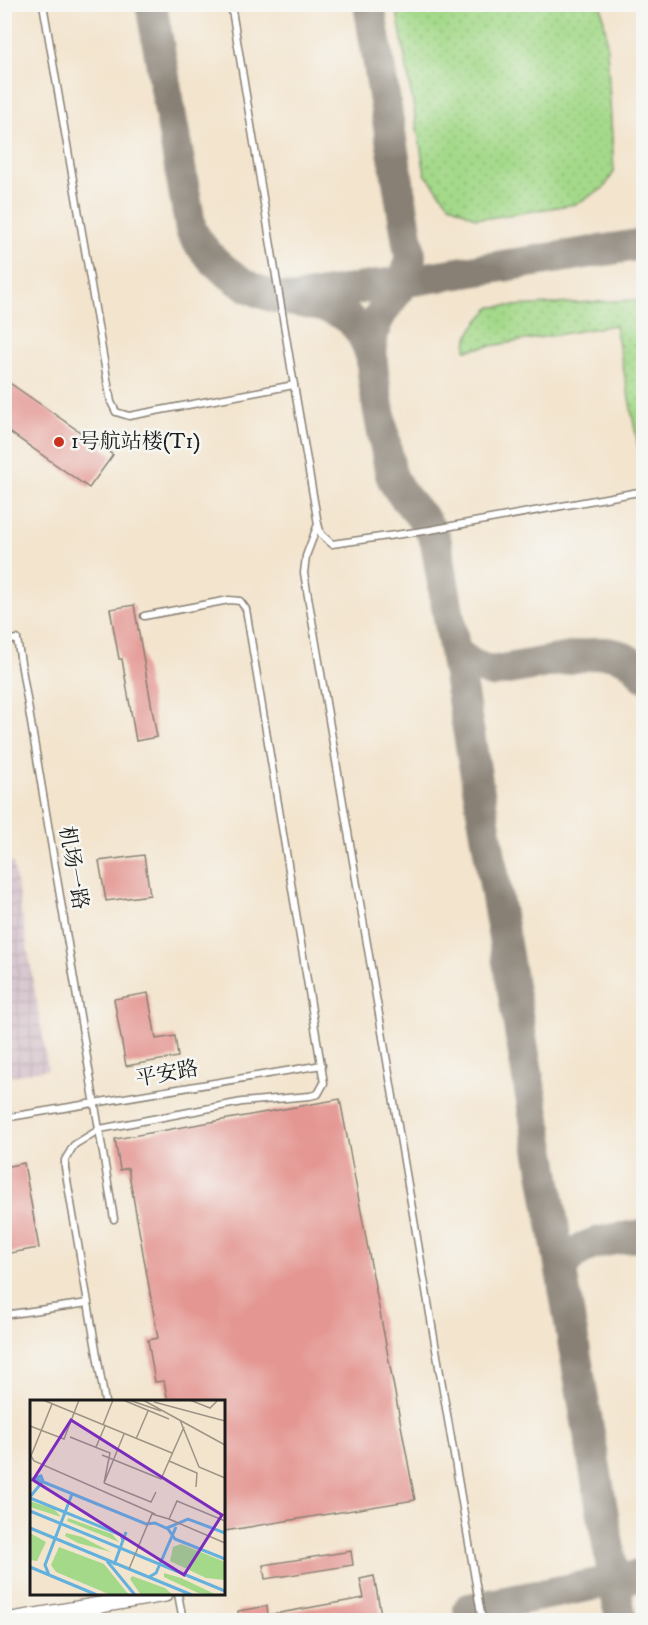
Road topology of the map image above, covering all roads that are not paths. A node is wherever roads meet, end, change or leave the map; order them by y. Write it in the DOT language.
graph roads {
  1 [pos="43,4"];
  2 [pos="231,4"];
  3 [pos="294,385"];
  4 [pos="644,491"];
  5 [pos="318,524"];
  6 [pos="144,616"];
  7 [pos="4,641"];
  8 [pos="322,1065"];
  9 [pos="96,1103"];
  10 [pos="4,1118"];
  11 [pos="100,1129"];
  12 [pos="114,1219"];
  13 [pos="88,1302"];
  14 [pos="4,1315"];
  15 [pos="105,1400"];
  16 [pos="154,1595"];
  17 [pos="178,1595"];
  18 [pos="12,1620"];
  19 [pos="183,1620"];
  20 [pos="482,1620"];
  1 -- 3 [label="lane"];
  2 -- 3 [label="lane"];
  3 -- 5 [label="lane"];
  4 -- 5 [label="lane"];
  5 -- 20 [label="lane"];
  6 -- 8 [label="lane"];
  7 -- 9 [label="lane, 机场一路"];
  8 -- 9 [label="lane, 平安路"];
  8 -- 11 [label="lane"];
  9 -- 10 [label="lane, 平安路"];
  9 -- 11 [label="lane, 机场一路"];
  11 -- 12 [label="lane, 机场一路"];
  11 -- 13 [label="lane"];
  13 -- 14 [label="lane"];
  13 -- 15 [label="lane"];
  16 -- 18 [label="street"];
  17 -- 19 [label="lane"];
}
